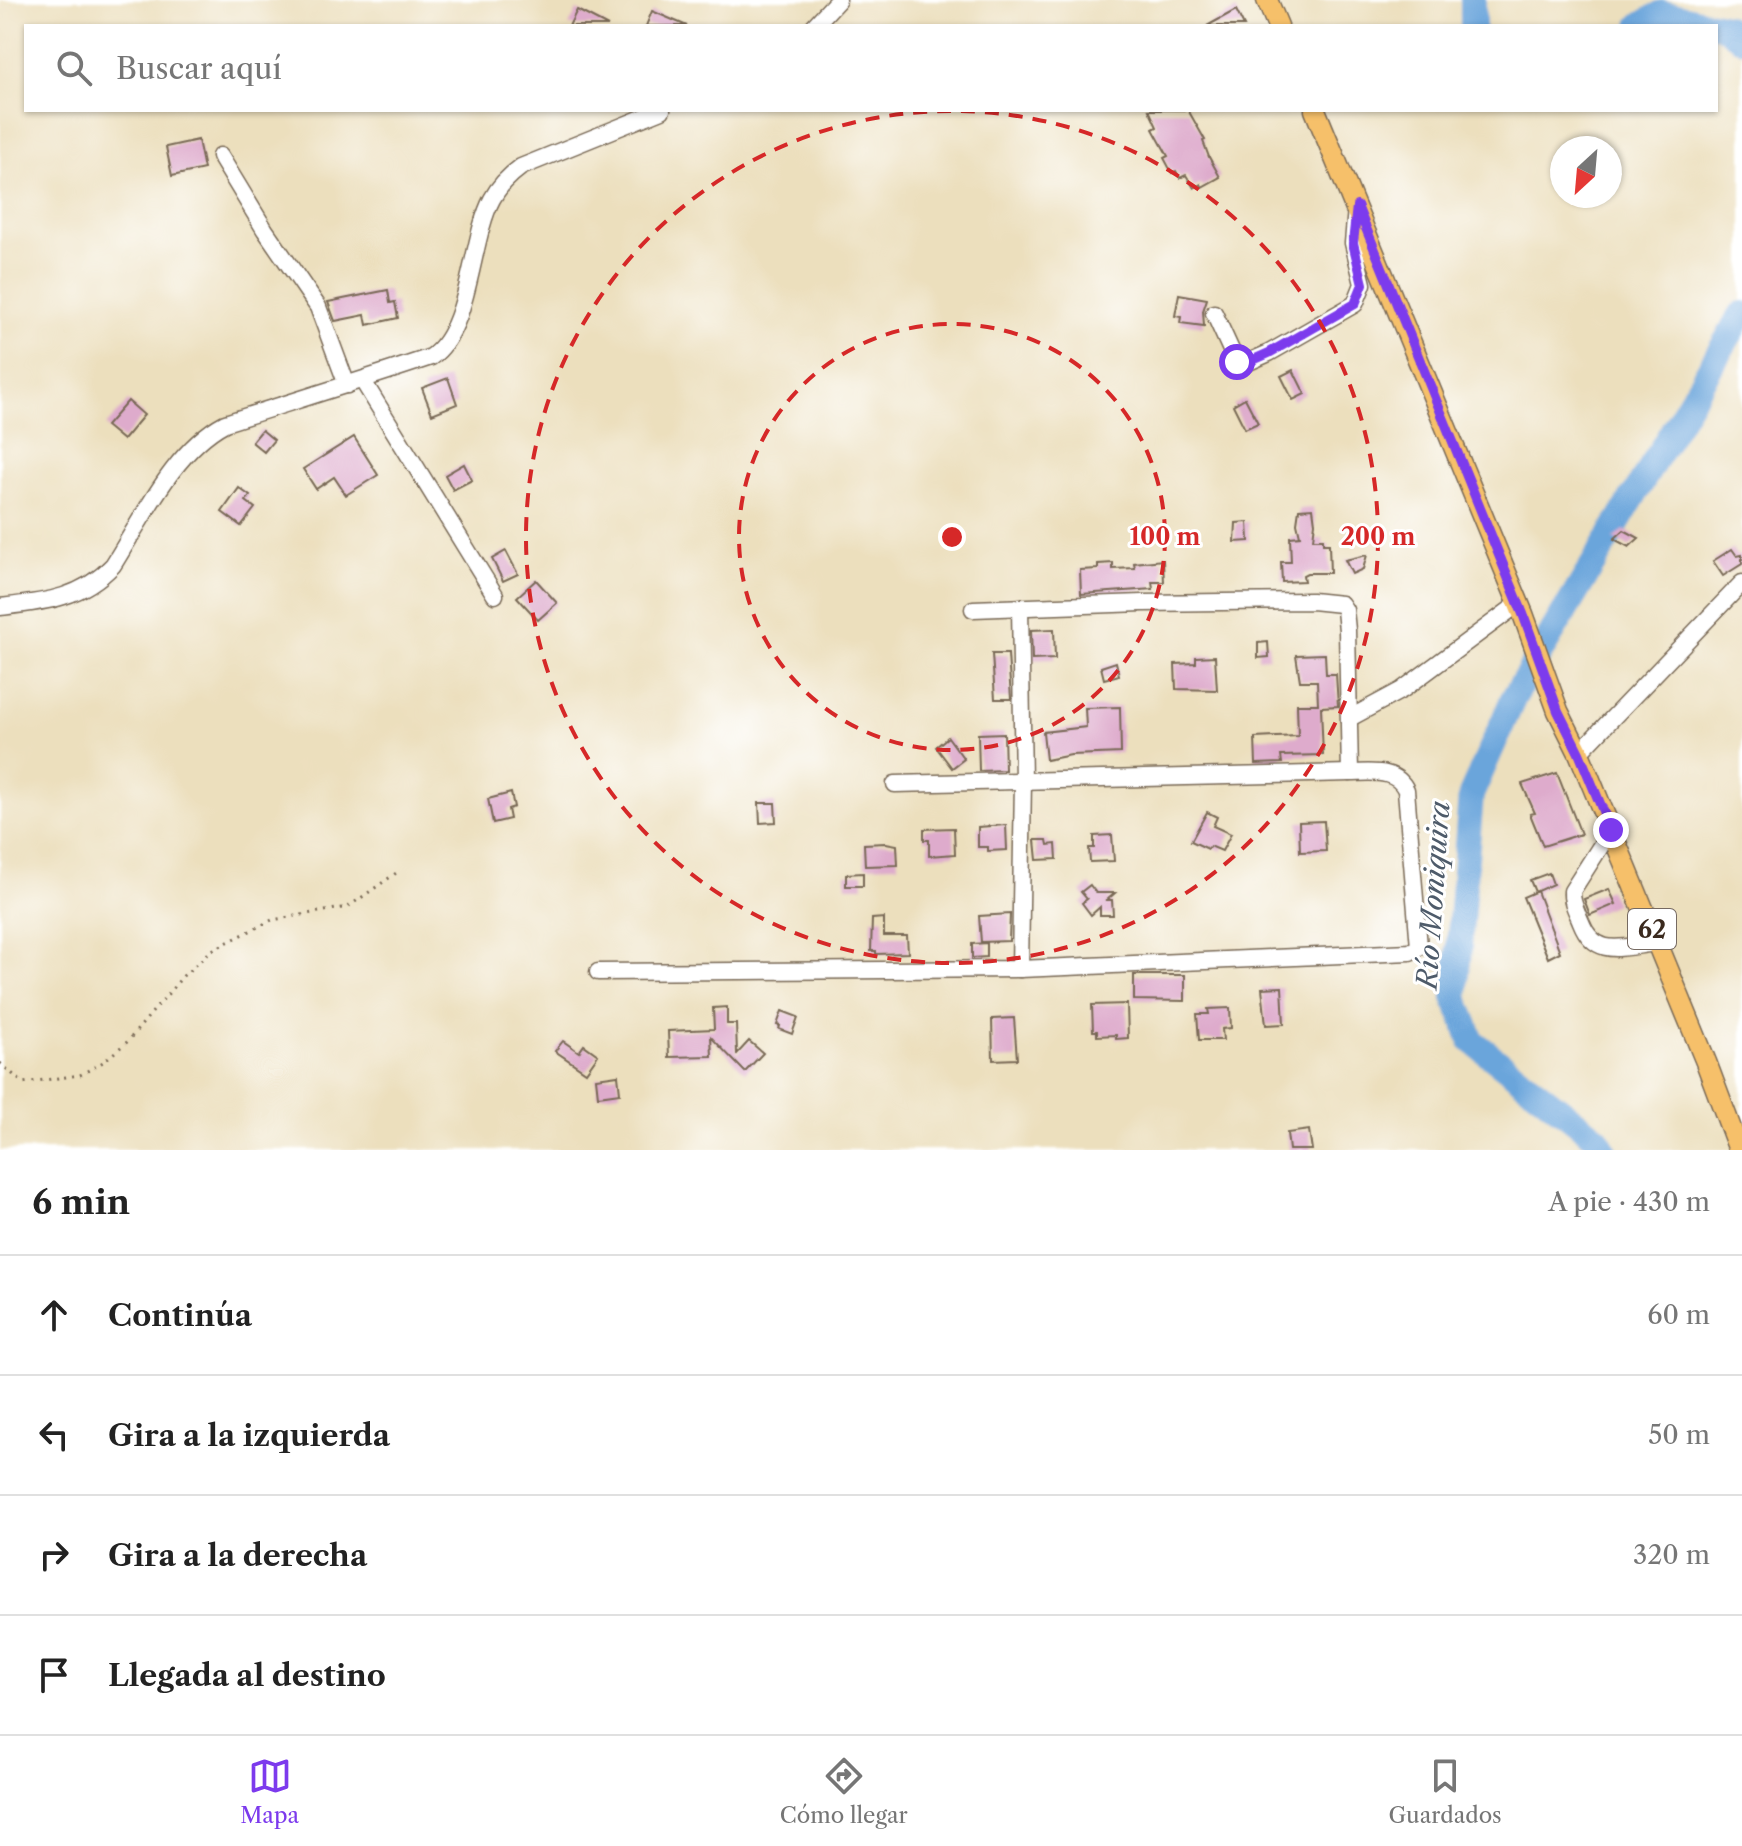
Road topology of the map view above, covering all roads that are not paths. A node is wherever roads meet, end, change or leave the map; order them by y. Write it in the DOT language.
graph roads {
  1 [pos="838,0"];
  2 [pos="1267,0"];
  3 [pos="816,24"];
  4 [pos="1277,24"];
  5 [pos="657,112"];
  6 [pos="1316,112"];
  7 [pos="220,156"];
  8 [pos="1357,206"];
  9 [pos="1214,313"];
  10 [pos="355,383"];
  11 [pos="1742,583"];
  12 [pos="495,595"];
  13 [pos="0,607"];
  14 [pos="1020,607"];
  15 [pos="973,609"];
  16 [pos="1520,609"];
  17 [pos="1350,718"];
  18 [pos="1579,753"];
  19 [pos="1350,773"];
  20 [pos="1023,780"];
  21 [pos="895,784"];
  22 [pos="1611,830"];
  23 [pos="1657,943"];
  24 [pos="1020,969"];
  25 [pos="598,972"];
  26 [pos="1739,1150"];
  1 -- 3 [label="street"];
  2 -- 4 [label="main road"];
  5 -- 10 [label="street"];
  6 -- 8 [label="main road, 62"];
  7 -- 10 [label="street"];
  8 -- 9 [label="street"];
  8 -- 16 [label="main road, 62"];
  10 -- 12 [label="street"];
  10 -- 13 [label="street"];
  11 -- 18 [label="street"];
  14 -- 15 [label="street"];
  14 -- 17 [label="street"];
  14 -- 20 [label="street"];
  16 -- 17 [label="street"];
  16 -- 18 [label="main road, 62"];
  17 -- 19 [label="street"];
  18 -- 22 [label="main road, 62"];
  19 -- 20 [label="street"];
  19 -- 24 [label="street"];
  20 -- 21 [label="street"];
  20 -- 24 [label="street"];
  22 -- 23 [label="main road, 62"];
  22 -- 23 [label="street"];
  23 -- 26 [label="main road, 62"];
  24 -- 25 [label="street"];
}
